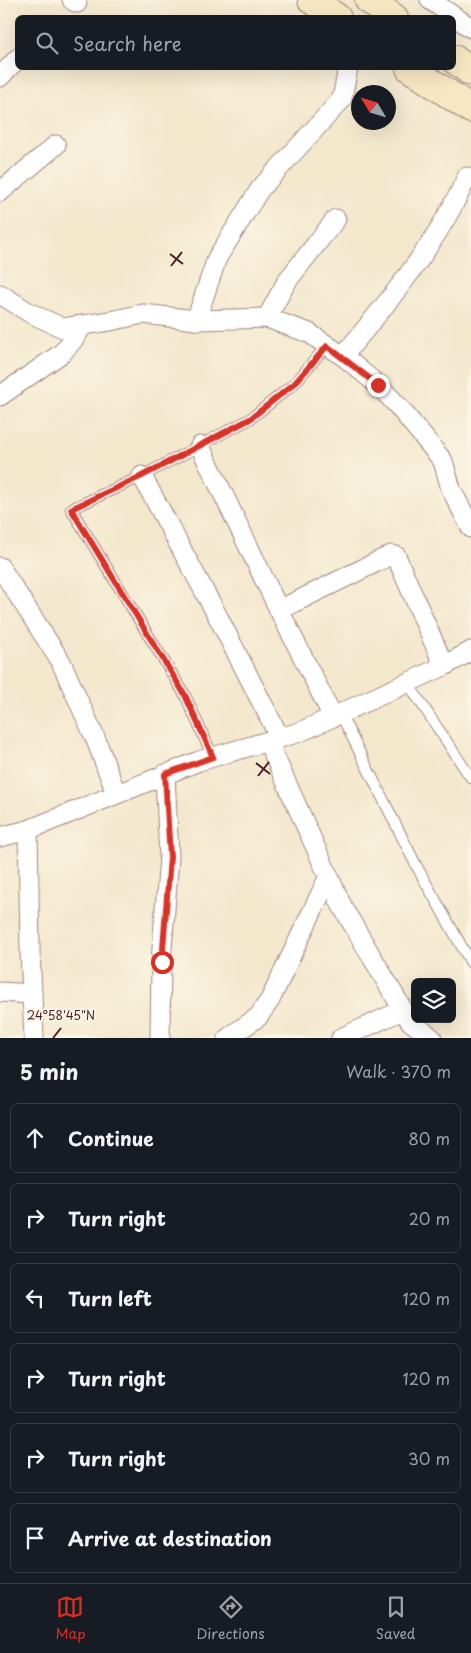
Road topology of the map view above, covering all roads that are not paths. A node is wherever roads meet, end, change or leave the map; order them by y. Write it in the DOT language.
graph roads {
  1 [pos="312,0"];
  2 [pos="369,0"];
  3 [pos="430,0"];
  4 [pos="333,15"];
  5 [pos="390,15"];
  6 [pos="452,15"];
  7 [pos="456,18"];
  8 [pos="471,28"];
  9 [pos="15,61"];
  10 [pos="456,61"];
  11 [pos="348,70"];
  12 [pos="413,70"];
  13 [pos="471,72"];
  14 [pos="0,77"];
  15 [pos="471,109"];
  16 [pos="56,145"];
  17 [pos="468,177"];
  18 [pos="0,192"];
  19 [pos="336,218"];
  20 [pos="0,294"];
  21 [pos="267,318"];
  22 [pos="196,320"];
  23 [pos="83,325"];
  24 [pos="335,351"];
  25 [pos="0,396"];
  26 [pos="200,446"];
  27 [pos="142,476"];
  28 [pos="471,528"];
  29 [pos="2,574"];
  30 [pos="279,610"];
  31 [pos="471,651"];
  32 [pos="444,666"];
  33 [pos="407,682"];
  34 [pos="337,715"];
  35 [pos="274,740"];
  36 [pos="213,757"];
  37 [pos="165,774"];
  38 [pos="471,778"];
  39 [pos="116,793"];
  40 [pos="28,830"];
  41 [pos="0,838"];
  42 [pos="329,876"];
  43 [pos="471,963"];
  44 [pos="0,992"];
  45 [pos="32,994"];
  46 [pos="403,1010"];
  47 [pos="34,1038"];
  48 [pos="160,1038"];
  49 [pos="228,1038"];
  50 [pos="341,1038"];
  51 [pos="432,1038"];
  1 -- 4 [label="main road"];
  2 -- 5 [label="main road"];
  3 -- 6 [label="street"];
  7 -- 8 [label="street"];
  9 -- 14 [label="street"];
  10 -- 13 [label="main road"];
  11 -- 22 [label="street"];
  12 -- 15 [label="main road"];
  16 -- 18 [label="street"];
  17 -- 24 [label="street"];
  19 -- 21 [label="street"];
  20 -- 23 [label="street"];
  21 -- 22 [label="street"];
  21 -- 24 [label="street"];
  22 -- 23 [label="street"];
  23 -- 25 [label="street"];
  24 -- 26 [label="lane"];
  24 -- 28 [label="street"];
  26 -- 27 [label="lane"];
  26 -- 30 [label="street"];
  27 -- 35 [label="street"];
  27 -- 36 [label="lane"];
  29 -- 39 [label="street"];
  30 -- 32 [label="street"];
  30 -- 34 [label="street"];
  31 -- 32 [label="street"];
  32 -- 33 [label="street"];
  33 -- 34 [label="street"];
  33 -- 38 [label="lane"];
  34 -- 35 [label="street"];
  34 -- 43 [label="lane"];
  35 -- 36 [label="street"];
  35 -- 42 [label="street"];
  36 -- 37 [label="street"];
  37 -- 39 [label="street"];
  37 -- 48 [label="street"];
  39 -- 40 [label="street"];
  40 -- 41 [label="street"];
  40 -- 45 [label="street"];
  42 -- 46 [label="street"];
  42 -- 49 [label="street"];
  44 -- 45 [label="street"];
  45 -- 47 [label="street"];
  46 -- 50 [label="street"];
  46 -- 51 [label="street"];
}
